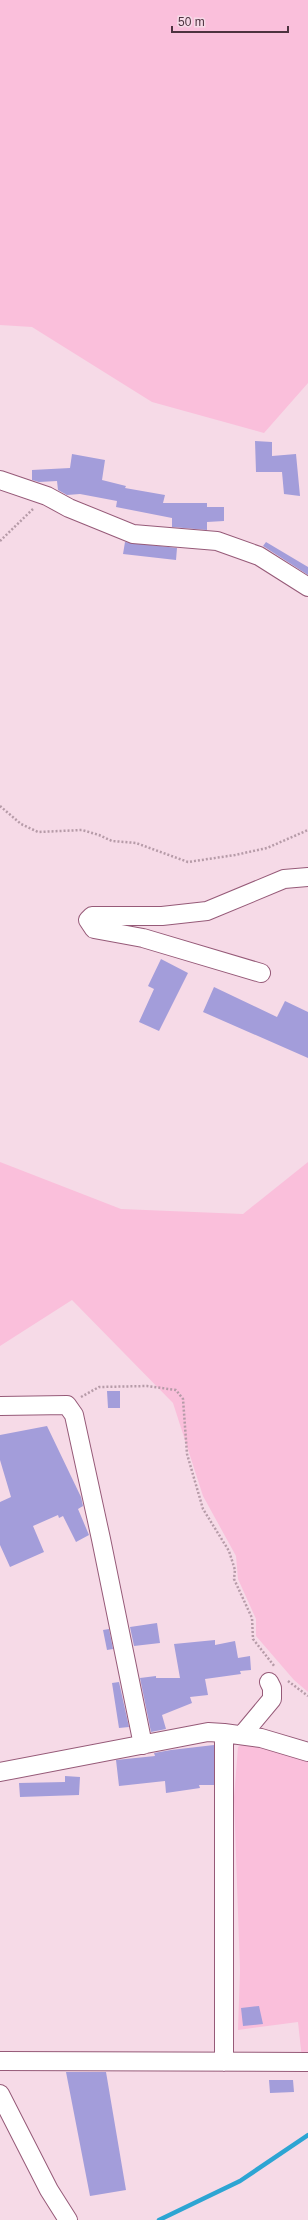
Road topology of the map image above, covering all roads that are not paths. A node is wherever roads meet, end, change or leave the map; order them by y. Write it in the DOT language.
graph roads {
  1 [pos="0,480"];
  2 [pos="308,587"];
  3 [pos="308,877"];
  4 [pos="261,973"];
  5 [pos="0,1406"];
  6 [pos="277,1676"];
  7 [pos="224,1733"];
  8 [pos="242,1735"];
  9 [pos="143,1745"];
  10 [pos="308,1752"];
  11 [pos="0,1772"];
  12 [pos="0,2061"];
  13 [pos="224,2062"];
  14 [pos="308,2062"];
  15 [pos="0,2094"];
  16 [pos="68,2220"];
  1 -- 2 [label="street"];
  3 -- 4 [label="street"];
  5 -- 9 [label="street"];
  6 -- 8 [label="street"];
  7 -- 8 [label="street"];
  7 -- 9 [label="street"];
  7 -- 13 [label="street"];
  8 -- 10 [label="street"];
  9 -- 11 [label="street"];
  12 -- 13 [label="street"];
  13 -- 14 [label="street"];
  15 -- 16 [label="street"];
}
